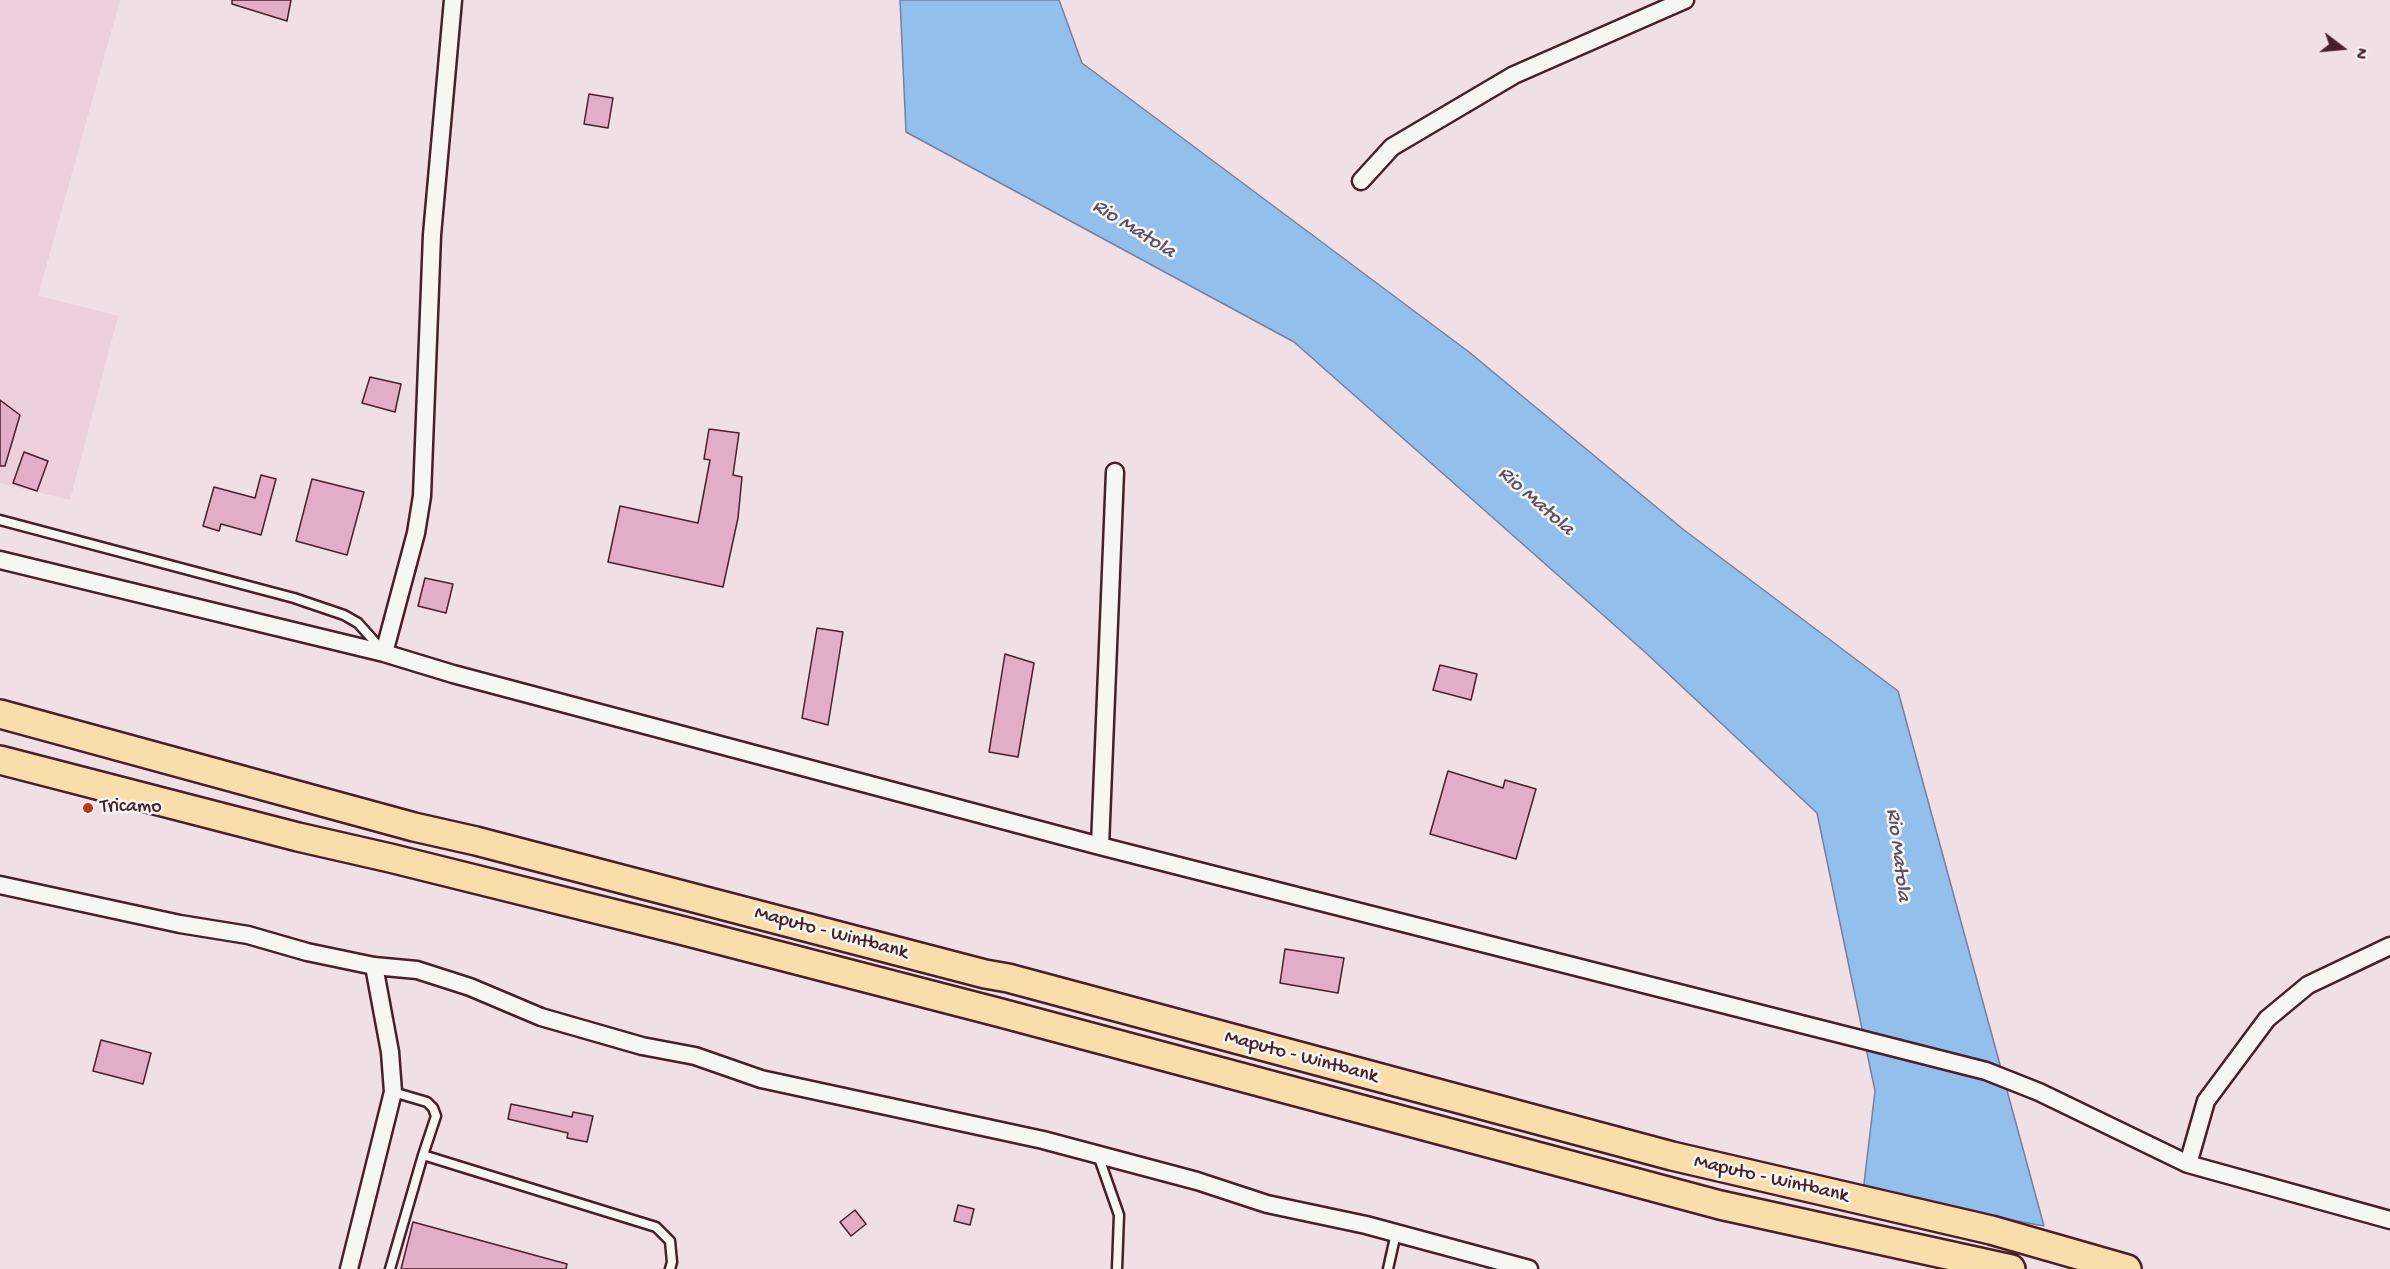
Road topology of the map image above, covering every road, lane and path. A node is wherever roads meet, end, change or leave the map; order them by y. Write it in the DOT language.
graph roads {
  1 [pos="453,0"];
  2 [pos="1685,0"];
  3 [pos="1361,181"];
  4 [pos="1115,472"];
  5 [pos="0,520"];
  6 [pos="0,560"];
  7 [pos="384,652"];
  8 [pos="0,714"];
  9 [pos="0,760"];
  10 [pos="1100,846"];
  11 [pos="0,885"];
  12 [pos="2390,946"];
  13 [pos="374,966"];
  14 [pos="393,1092"];
  15 [pos="423,1155"];
  16 [pos="1097,1155"];
  17 [pos="2188,1164"];
  18 [pos="2390,1220"];
  19 [pos="1396,1233"];
  20 [pos="350,1269"];
  21 [pos="390,1269"];
  22 [pos="670,1269"];
  23 [pos="1117,1269"];
  24 [pos="1388,1269"];
  25 [pos="1529,1269"];
  26 [pos="2011,1269"];
  27 [pos="2127,1269"];
  1 -- 7 [label="street"];
  2 -- 3 [label="street"];
  4 -- 10 [label="street"];
  5 -- 7 [label="lane"];
  6 -- 7 [label="street"];
  7 -- 10 [label="street"];
  8 -- 27 [label="highway, Maputo - Wintbank"];
  9 -- 26 [label="highway, Maputo - Wintbank"];
  10 -- 17 [label="street"];
  11 -- 13 [label="street"];
  12 -- 17 [label="street"];
  13 -- 14 [label="street"];
  13 -- 16 [label="street"];
  14 -- 15 [label="lane"];
  14 -- 20 [label="street"];
  15 -- 21 [label="lane"];
  15 -- 22 [label="lane"];
  16 -- 19 [label="street"];
  16 -- 23 [label="lane"];
  17 -- 18 [label="street"];
  19 -- 24 [label="lane"];
  19 -- 25 [label="street"];
}
